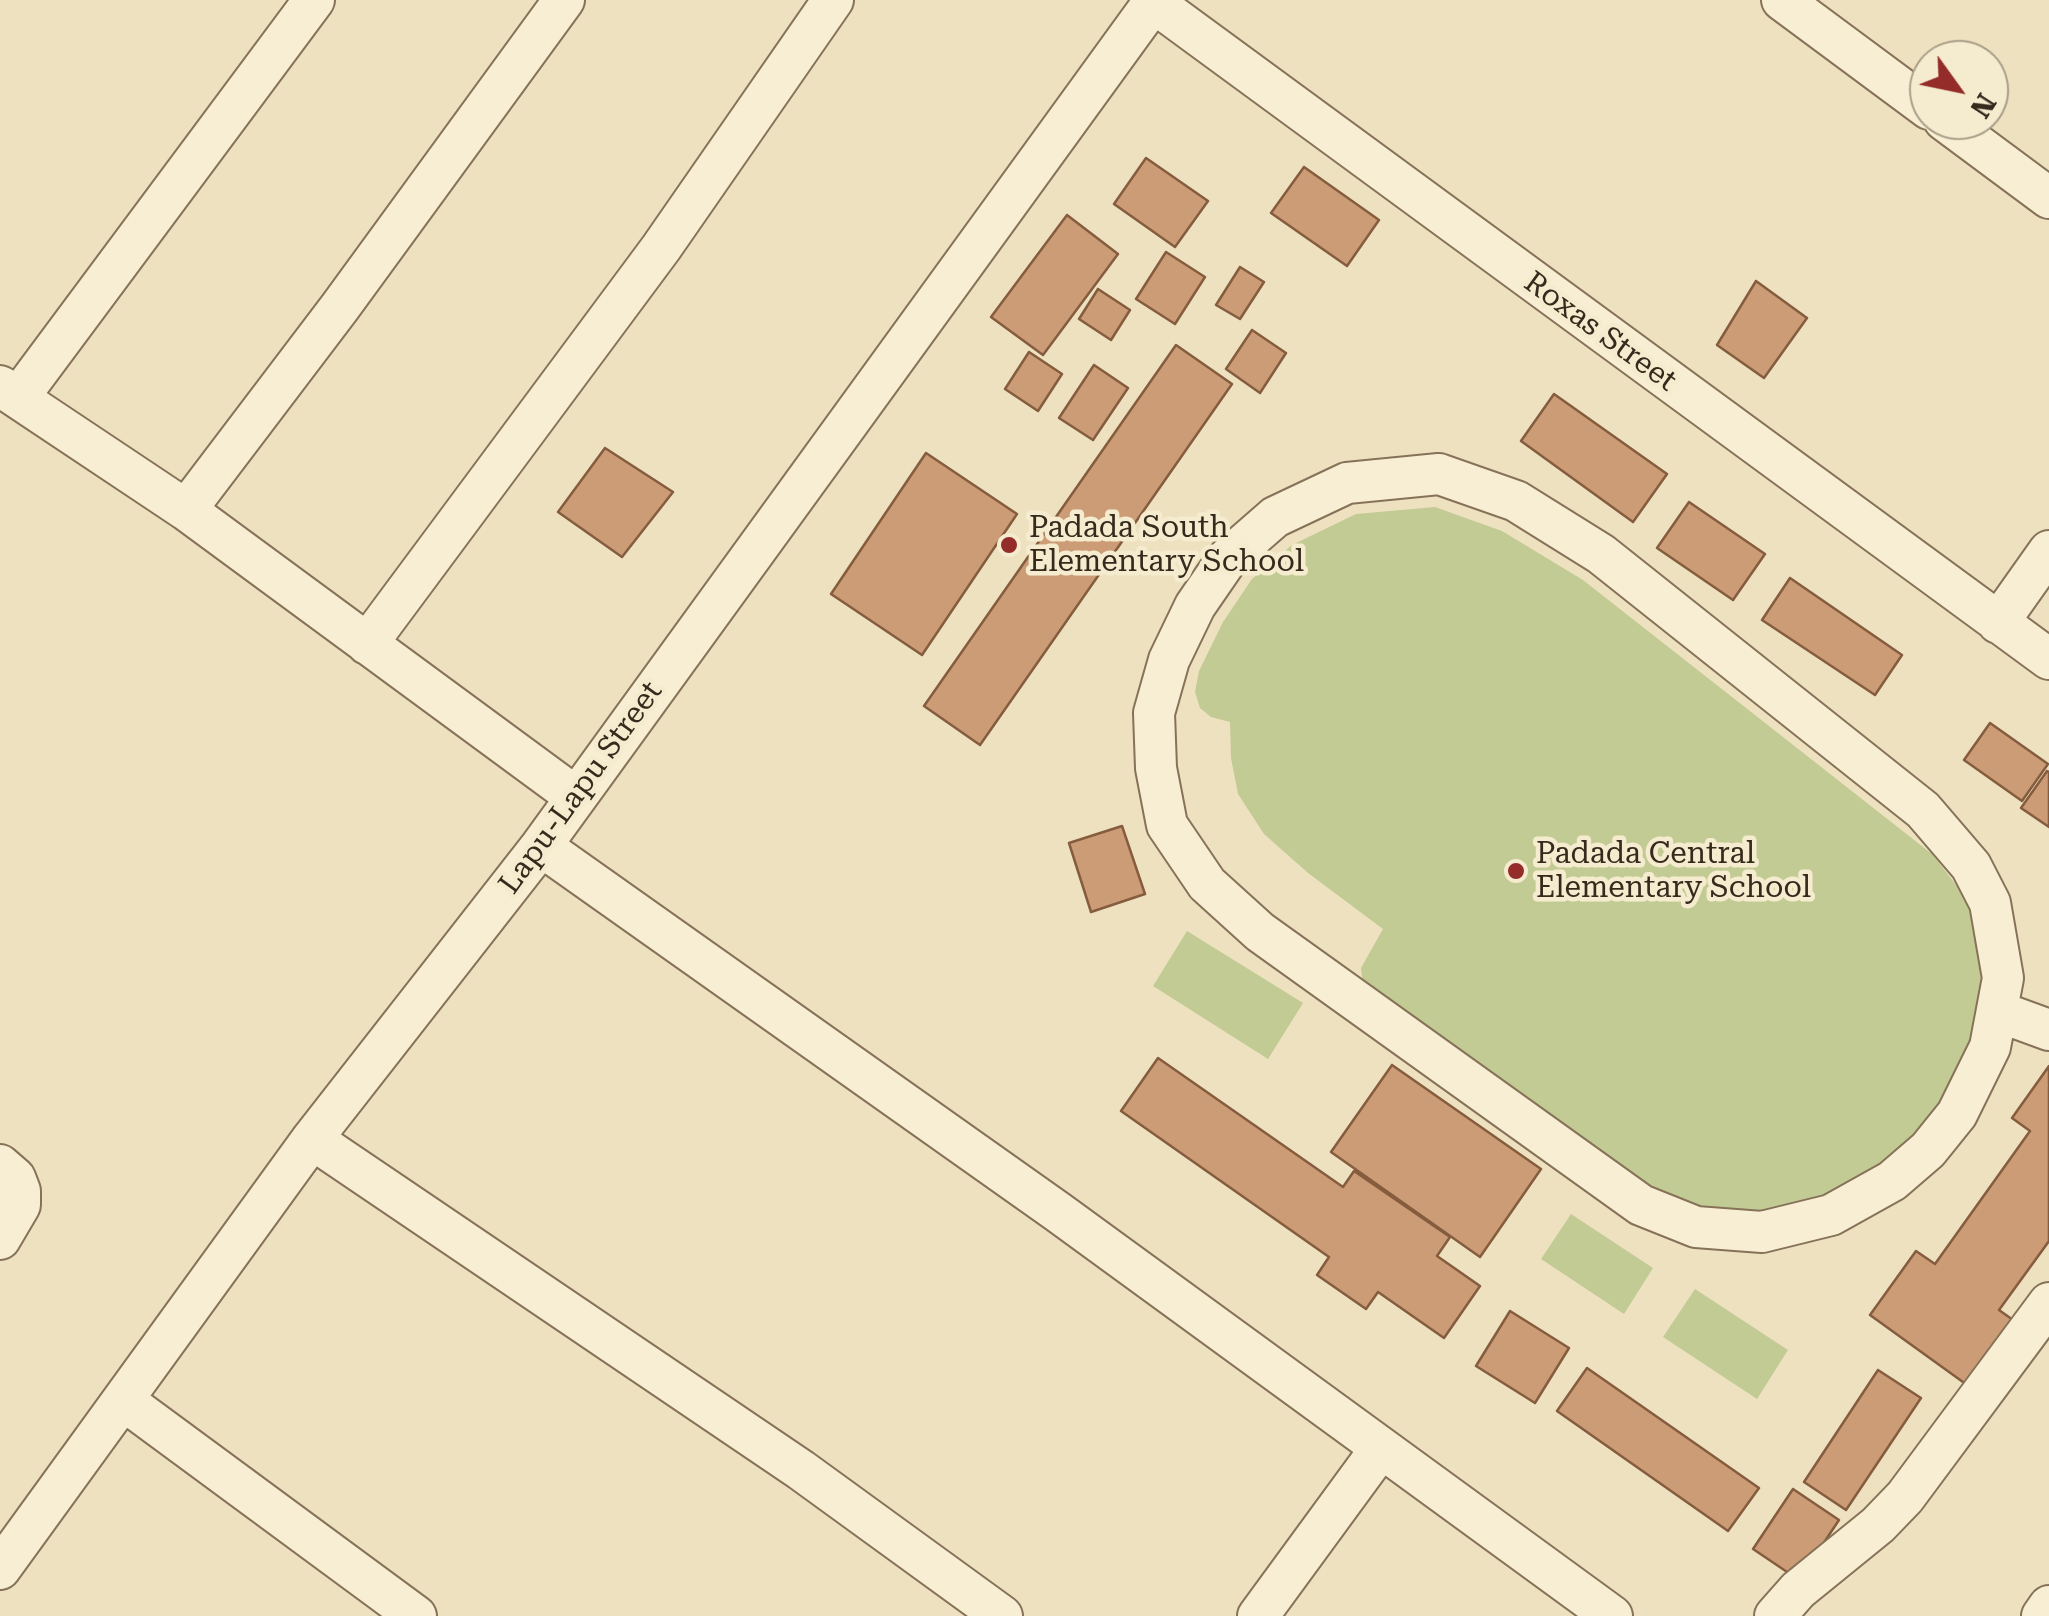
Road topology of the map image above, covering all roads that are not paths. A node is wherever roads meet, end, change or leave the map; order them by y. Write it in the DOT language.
graph roads {
  1 [pos="314,0"];
  2 [pos="564,0"];
  3 [pos="833,0"];
  4 [pos="1782,0"];
  5 [pos="1154,1"];
  6 [pos="1909,94"];
  7 [pos="1971,140"];
  8 [pos="2049,198"];
  9 [pos="9,392"];
  10 [pos="186,510"];
  11 [pos="2049,550"];
  12 [pos="1998,622"];
  13 [pos="367,644"];
  14 [pos="2049,660"];
  15 [pos="576,797"];
  16 [pos="541,846"];
  17 [pos="1997,1011"];
  18 [pos="2049,1030"];
  19 [pos="312,1139"];
  20 [pos="0,1166"];
  21 [pos="0,1239"];
  22 [pos="2049,1303"];
  23 [pos="123,1400"];
  24 [pos="1382,1448"];
  25 [pos="0,1570"];
  26 [pos="2049,1606"];
  27 [pos="416,1616"];
  28 [pos="1002,1616"];
  29 [pos="1258,1616"];
  30 [pos="1612,1616"];
  31 [pos="1775,1616"];
  32 [pos="2042,1616"];
  1 -- 9 [label="street"];
  2 -- 10 [label="street"];
  3 -- 13 [label="street"];
  4 -- 6 [label="street"];
  5 -- 12 [label="street, Roxas Street"];
  5 -- 15 [label="street, Lapu-Lapu Street"];
  7 -- 8 [label="street"];
  9 -- 10 [label="street"];
  10 -- 13 [label="street"];
  11 -- 12 [label="street"];
  12 -- 14 [label="street, Roxas Street"];
  13 -- 15 [label="street"];
  15 -- 16 [label="street, Lapu-Lapu Street"];
  16 -- 19 [label="street, Lapu-Lapu Street"];
  16 -- 24 [label="street"];
  17 -- 17 [label="street"];
  17 -- 18 [label="street"];
  19 -- 23 [label="street, Lapu-Lapu Street"];
  19 -- 28 [label="street"];
  20 -- 21 [label="street"];
  22 -- 31 [label="street"];
  23 -- 25 [label="street, Lapu-Lapu Street"];
  23 -- 27 [label="street"];
  24 -- 29 [label="street"];
  24 -- 30 [label="street"];
  26 -- 32 [label="street"];
}
